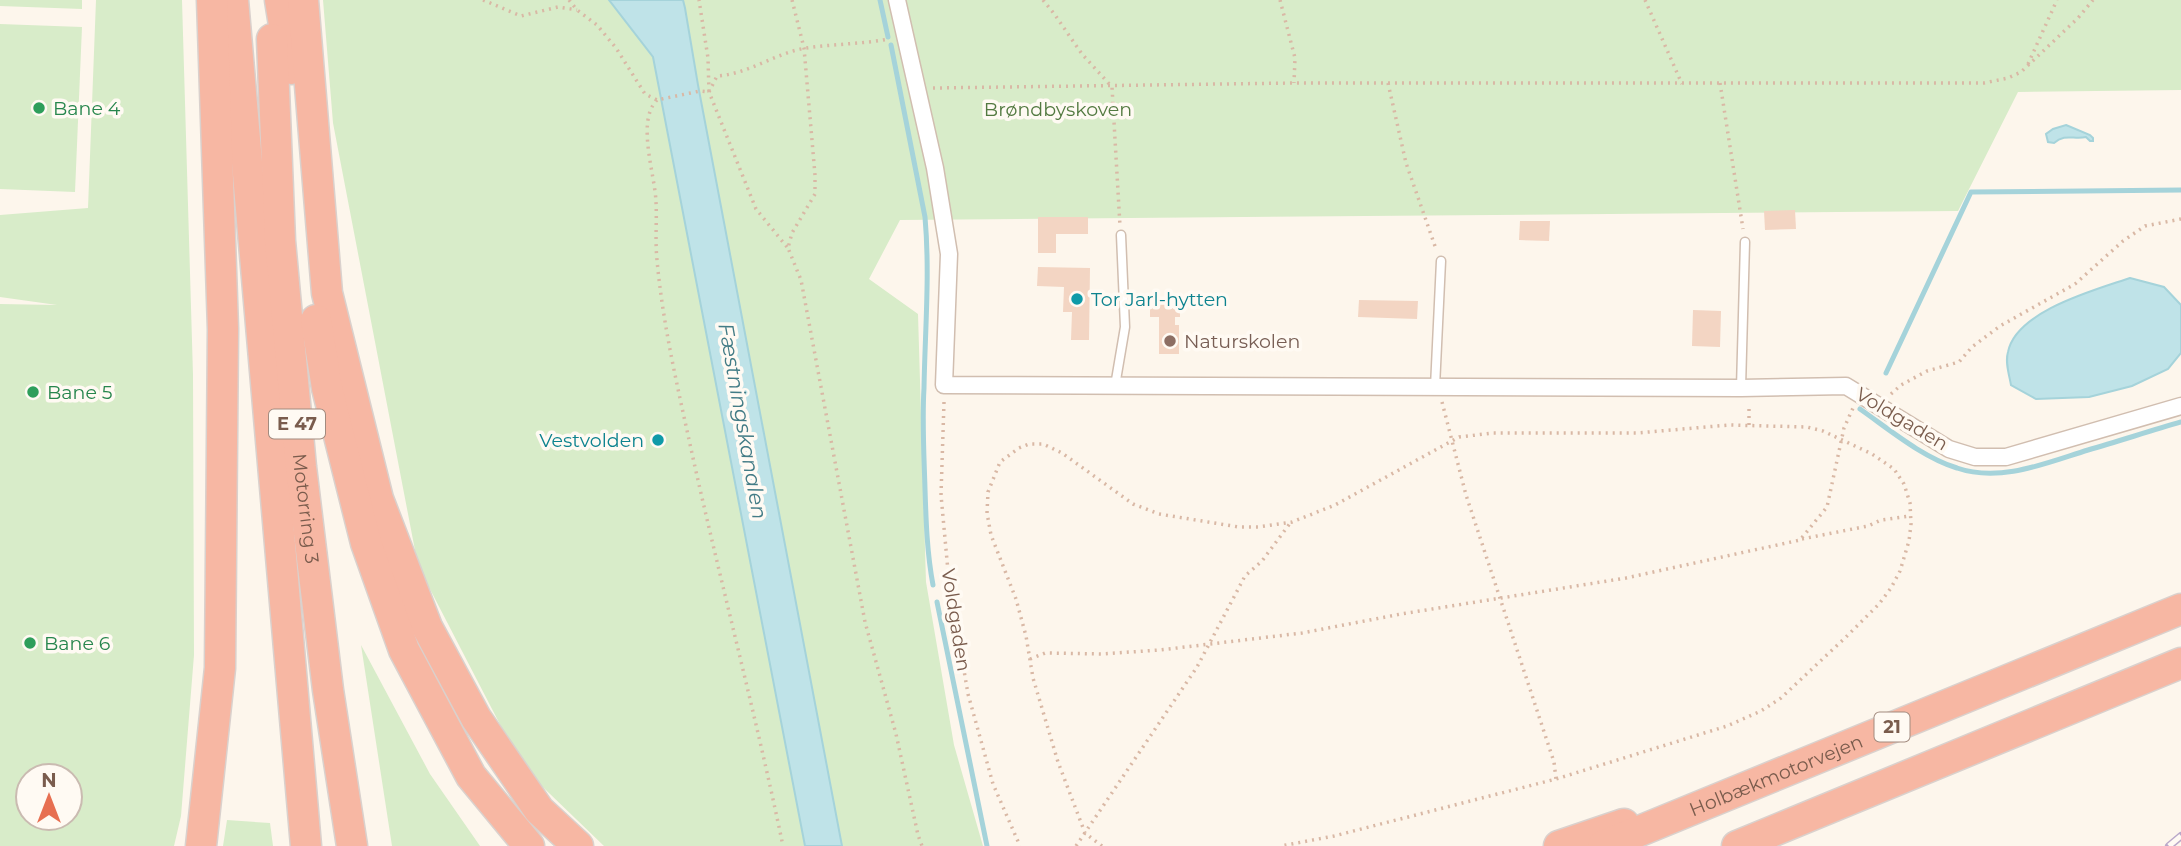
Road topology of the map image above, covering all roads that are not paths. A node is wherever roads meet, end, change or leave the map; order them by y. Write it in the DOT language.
graph roads {
  1 [pos="212,0"];
  2 [pos="233,0"];
  3 [pos="271,0"];
  4 [pos="279,0"];
  5 [pos="303,0"];
  6 [pos="897,0"];
  7 [pos="1121,235"];
  8 [pos="1745,242"];
  9 [pos="1441,261"];
  10 [pos="1115,386"];
  11 [pos="1437,387"];
  12 [pos="1745,388"];
  13 [pos="2181,406"];
  14 [pos="2181,609"];
  15 [pos="2181,663"];
  16 [pos="1870,792"];
  17 [pos="1722,797"];
  18 [pos="305,839"];
  19 [pos="201,846"];
  20 [pos="352,846"];
  21 [pos="529,846"];
  22 [pos="578,846"];
  23 [pos="1559,846"];
  24 [pos="1603,846"];
  25 [pos="1737,846"];
  26 [pos="1776,846"];
  1 -- 19 [label="highway"];
  2 -- 18 [label="highway, Motorring 3 / E 47"];
  3 -- 20 [label="highway, Motorring 3 / E 47"];
  4 -- 21 [label="highway"];
  5 -- 22 [label="highway"];
  6 -- 10 [label="street, Voldgaden"];
  7 -- 10 [label="lane"];
  8 -- 12 [label="lane"];
  9 -- 11 [label="lane"];
  10 -- 11 [label="street, Voldgaden"];
  11 -- 12 [label="street, Voldgaden"];
  12 -- 13 [label="street, Voldgaden"];
  14 -- 17 [label="highway, Holbækmotorvejen / 21"];
  15 -- 16 [label="highway"];
  16 -- 25 [label="highway"];
  16 -- 26 [label="highway"];
  17 -- 23 [label="highway"];
  17 -- 24 [label="highway, Holbækmotorvejen / 21"];
}
